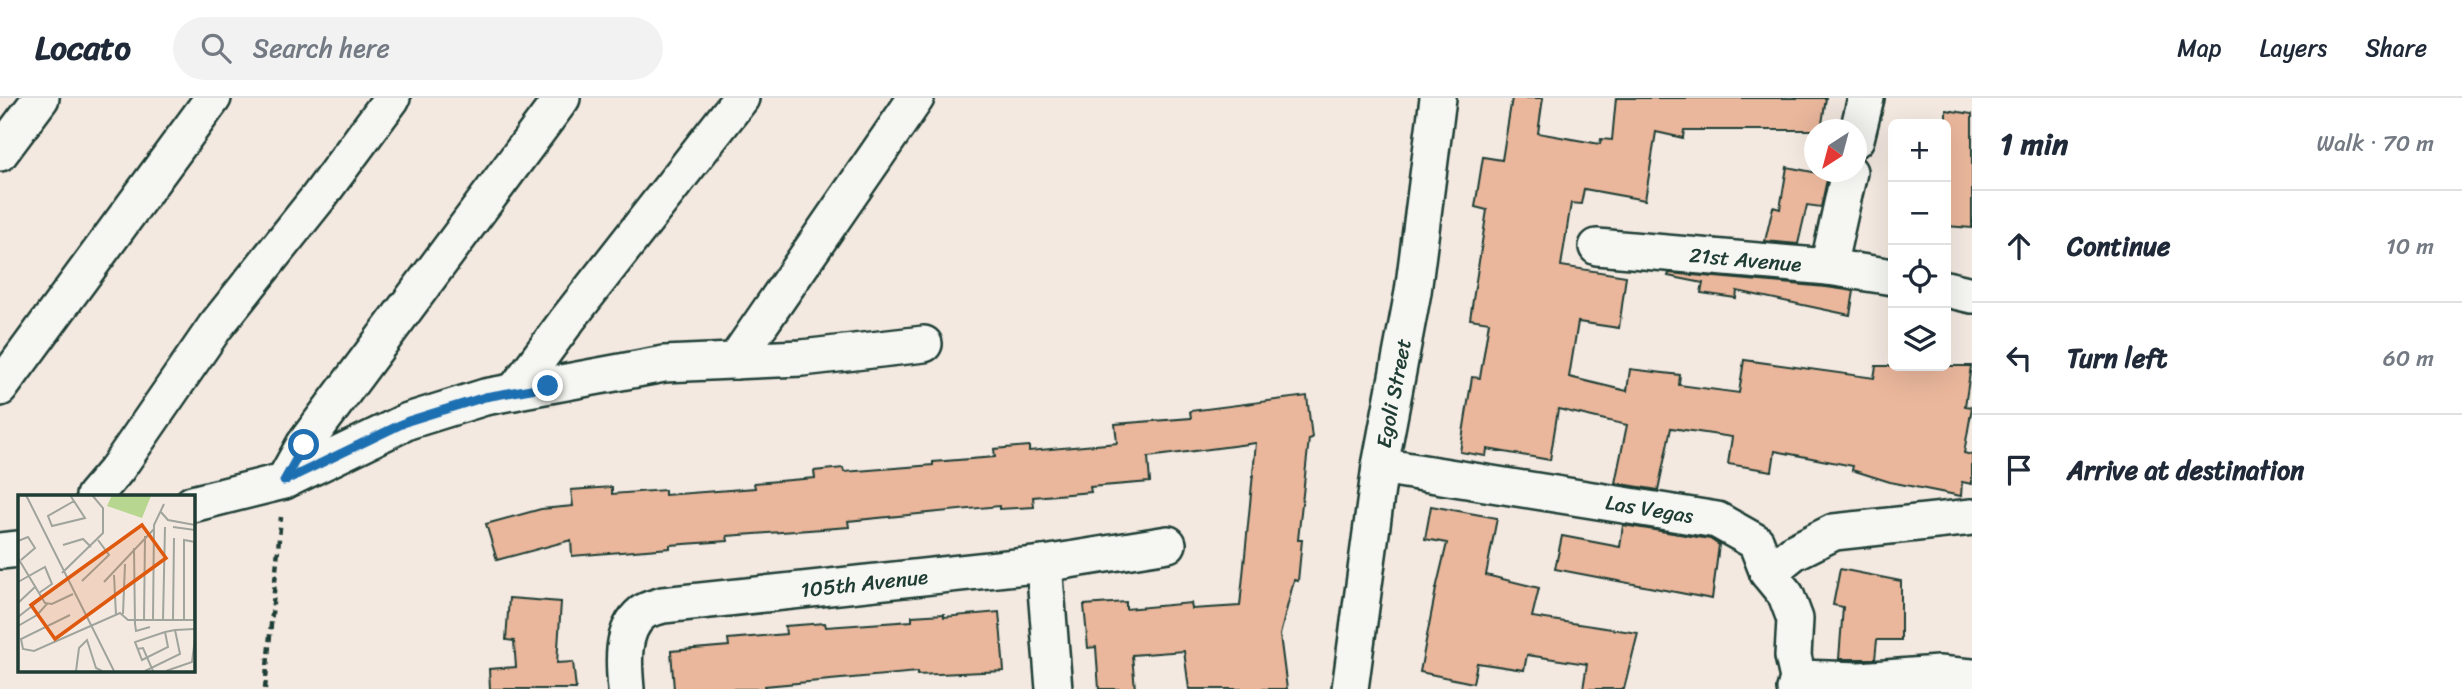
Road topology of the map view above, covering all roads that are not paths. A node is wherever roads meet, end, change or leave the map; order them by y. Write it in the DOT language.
graph roads {
  1 [pos="41,98"];
  2 [pos="213,98"];
  3 [pos="392,98"];
  4 [pos="562,98"];
  5 [pos="741,98"];
  6 [pos="916,98"];
  7 [pos="1438,98"];
  8 [pos="1866,98"];
  9 [pos="1861,119"];
  10 [pos="0,153"];
  11 [pos="1847,182"];
  12 [pos="1597,247"];
  13 [pos="1828,267"];
  14 [pos="1888,276"];
  15 [pos="1951,290"];
  16 [pos="1972,295"];
  17 [pos="925,344"];
  18 [pos="735,361"];
  19 [pos="0,388"];
  20 [pos="514,392"];
  21 [pos="1380,466"];
  22 [pos="284,481"];
  23 [pos="95,495"];
  24 [pos="194,504"];
  25 [pos="1972,517"];
  26 [pos="1168,544"];
  27 [pos="18,549"];
  28 [pos="0,551"];
  29 [pos="1045,565"];
  30 [pos="1768,573"];
  31 [pos="1972,677"];
  32 [pos="1797,684"];
  33 [pos="626,689"];
  34 [pos="1054,689"];
  35 [pos="1350,689"];
  1 -- 10 [label="street"];
  2 -- 19 [label="street"];
  3 -- 23 [label="street"];
  4 -- 22 [label="street"];
  5 -- 20 [label="street"];
  6 -- 18 [label="street"];
  7 -- 21 [label="street, Egoli Street"];
  8 -- 9 [label="street"];
  11 -- 13 [label="street"];
  12 -- 13 [label="street, 21st Avenue"];
  13 -- 14 [label="street, 21st Avenue"];
  15 -- 16 [label="street"];
  17 -- 18 [label="street"];
  18 -- 20 [label="street"];
  20 -- 22 [label="street"];
  21 -- 30 [label="street, Las Vegas"];
  21 -- 35 [label="street, Egoli Street"];
  22 -- 24 [label="street"];
  25 -- 30 [label="street"];
  26 -- 29 [label="street, 105th Avenue"];
  27 -- 28 [label="street"];
  29 -- 33 [label="street, 105th Avenue"];
  29 -- 34 [label="street"];
  30 -- 32 [label="street, Las Vegas"];
  31 -- 32 [label="street"];
}
